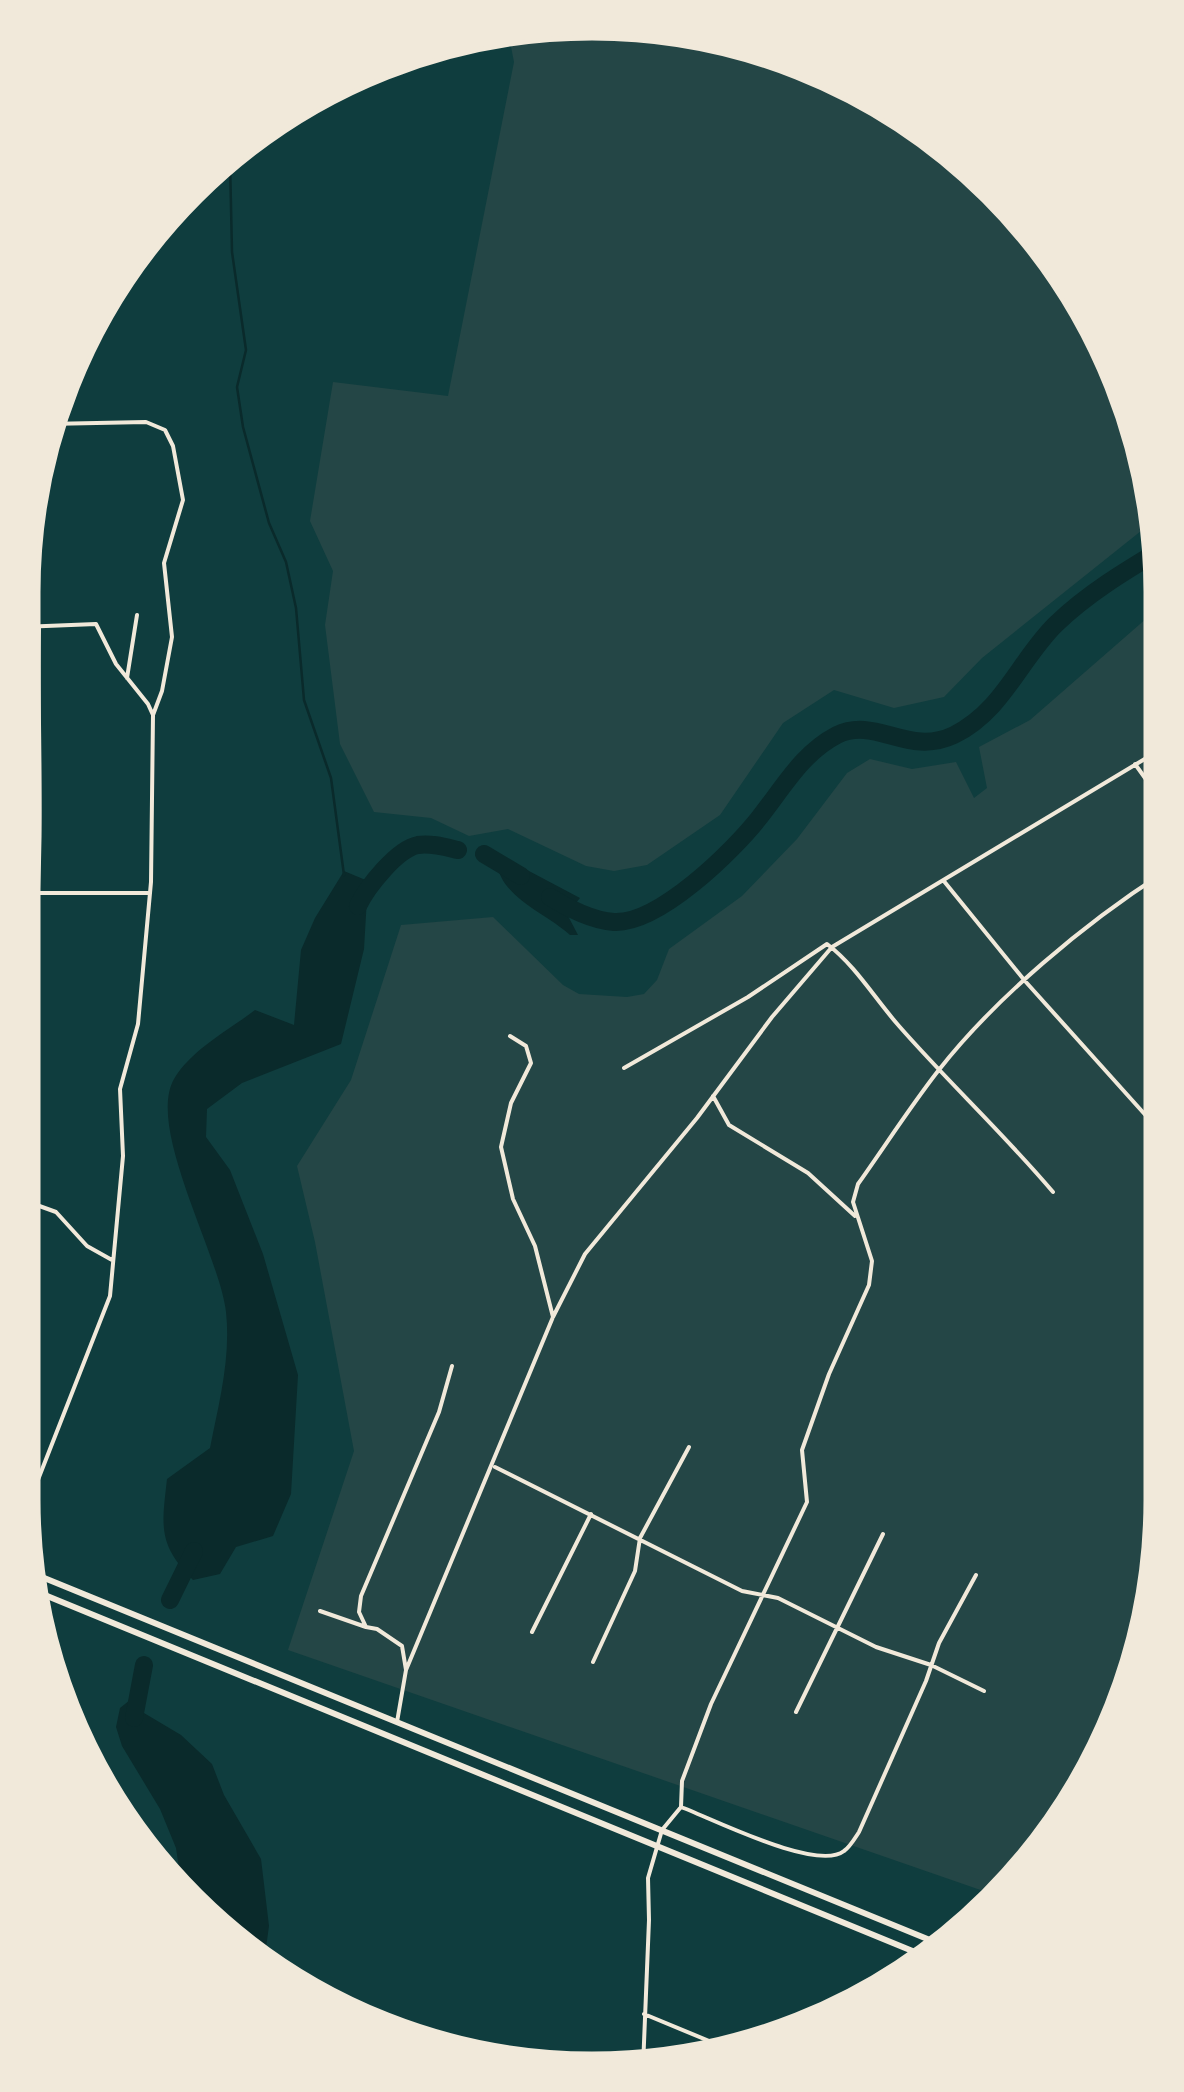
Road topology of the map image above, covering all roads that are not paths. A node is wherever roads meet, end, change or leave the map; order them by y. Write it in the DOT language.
graph roads {
  1 [pos="64,423"];
  2 [pos="137,615"];
  3 [pos="39,628"];
  4 [pos="127,678"];
  5 [pos="153,716"];
  6 [pos="1146,758"];
  7 [pos="1135,764"];
  8 [pos="1146,779"];
  9 [pos="942,880"];
  10 [pos="1146,886"];
  11 [pos="38,891"];
  12 [pos="150,893"];
  13 [pos="832,947"];
  14 [pos="1025,981"];
  15 [pos="510,1036"];
  16 [pos="624,1068"];
  17 [pos="939,1070"];
  18 [pos="713,1096"];
  19 [pos="1146,1117"];
  20 [pos="1053,1192"];
  21 [pos="38,1205"];
  22 [pos="856,1216"];
  23 [pos="112,1260"];
  24 [pos="553,1317"];
  25 [pos="452,1366"];
  26 [pos="689,1447"];
  27 [pos="494,1466"];
  28 [pos="38,1480"];
  29 [pos="591,1514"];
  30 [pos="883,1534"];
  31 [pos="640,1538"];
  32 [pos="976,1574"];
  33 [pos="43,1576"];
  34 [pos="763,1594"];
  35 [pos="46,1597"];
  36 [pos="320,1611"];
  37 [pos="366,1627"];
  38 [pos="839,1629"];
  39 [pos="532,1632"];
  40 [pos="593,1662"];
  41 [pos="930,1665"];
  42 [pos="406,1670"];
  43 [pos="984,1691"];
  44 [pos="796,1712"];
  45 [pos="397,1722"];
  46 [pos="681,1807"];
  47 [pos="662,1830"];
  48 [pos="656,1845"];
  49 [pos="930,1940"];
  50 [pos="915,1951"];
  51 [pos="644,2014"];
  52 [pos="711,2042"];
  53 [pos="643,2052"];
  1 -- 5 [label="street"];
  2 -- 4 [label="street"];
  3 -- 4 [label="street"];
  3 -- 11 [label="street"];
  4 -- 5 [label="street"];
  5 -- 12 [label="street"];
  6 -- 7 [label="street"];
  7 -- 8 [label="street"];
  7 -- 9 [label="street"];
  9 -- 13 [label="street"];
  9 -- 14 [label="street"];
  10 -- 14 [label="street"];
  11 -- 12 [label="street"];
  12 -- 23 [label="street"];
  13 -- 16 [label="street"];
  13 -- 17 [label="street"];
  13 -- 18 [label="street"];
  14 -- 17 [label="street"];
  14 -- 19 [label="street"];
  15 -- 24 [label="street"];
  17 -- 20 [label="street"];
  17 -- 22 [label="street"];
  18 -- 22 [label="street"];
  18 -- 24 [label="street"];
  21 -- 23 [label="street"];
  22 -- 34 [label="street"];
  23 -- 28 [label="street"];
  24 -- 27 [label="street"];
  25 -- 37 [label="street"];
  26 -- 31 [label="street"];
  27 -- 29 [label="street"];
  27 -- 42 [label="street"];
  29 -- 31 [label="street"];
  29 -- 39 [label="street"];
  30 -- 38 [label="street"];
  31 -- 34 [label="street"];
  31 -- 40 [label="street"];
  32 -- 41 [label="street"];
  33 -- 45 [label="main road"];
  34 -- 38 [label="street"];
  34 -- 46 [label="street"];
  35 -- 48 [label="main road"];
  36 -- 37 [label="street"];
  37 -- 42 [label="street"];
  38 -- 41 [label="street"];
  38 -- 44 [label="street"];
  41 -- 43 [label="street"];
  41 -- 46 [label="street"];
  42 -- 45 [label="street"];
  45 -- 47 [label="main road"];
  46 -- 47 [label="street"];
  47 -- 48 [label="street"];
  47 -- 49 [label="main road"];
  48 -- 50 [label="main road"];
  48 -- 51 [label="street"];
  51 -- 52 [label="street"];
  51 -- 53 [label="street"];
}
